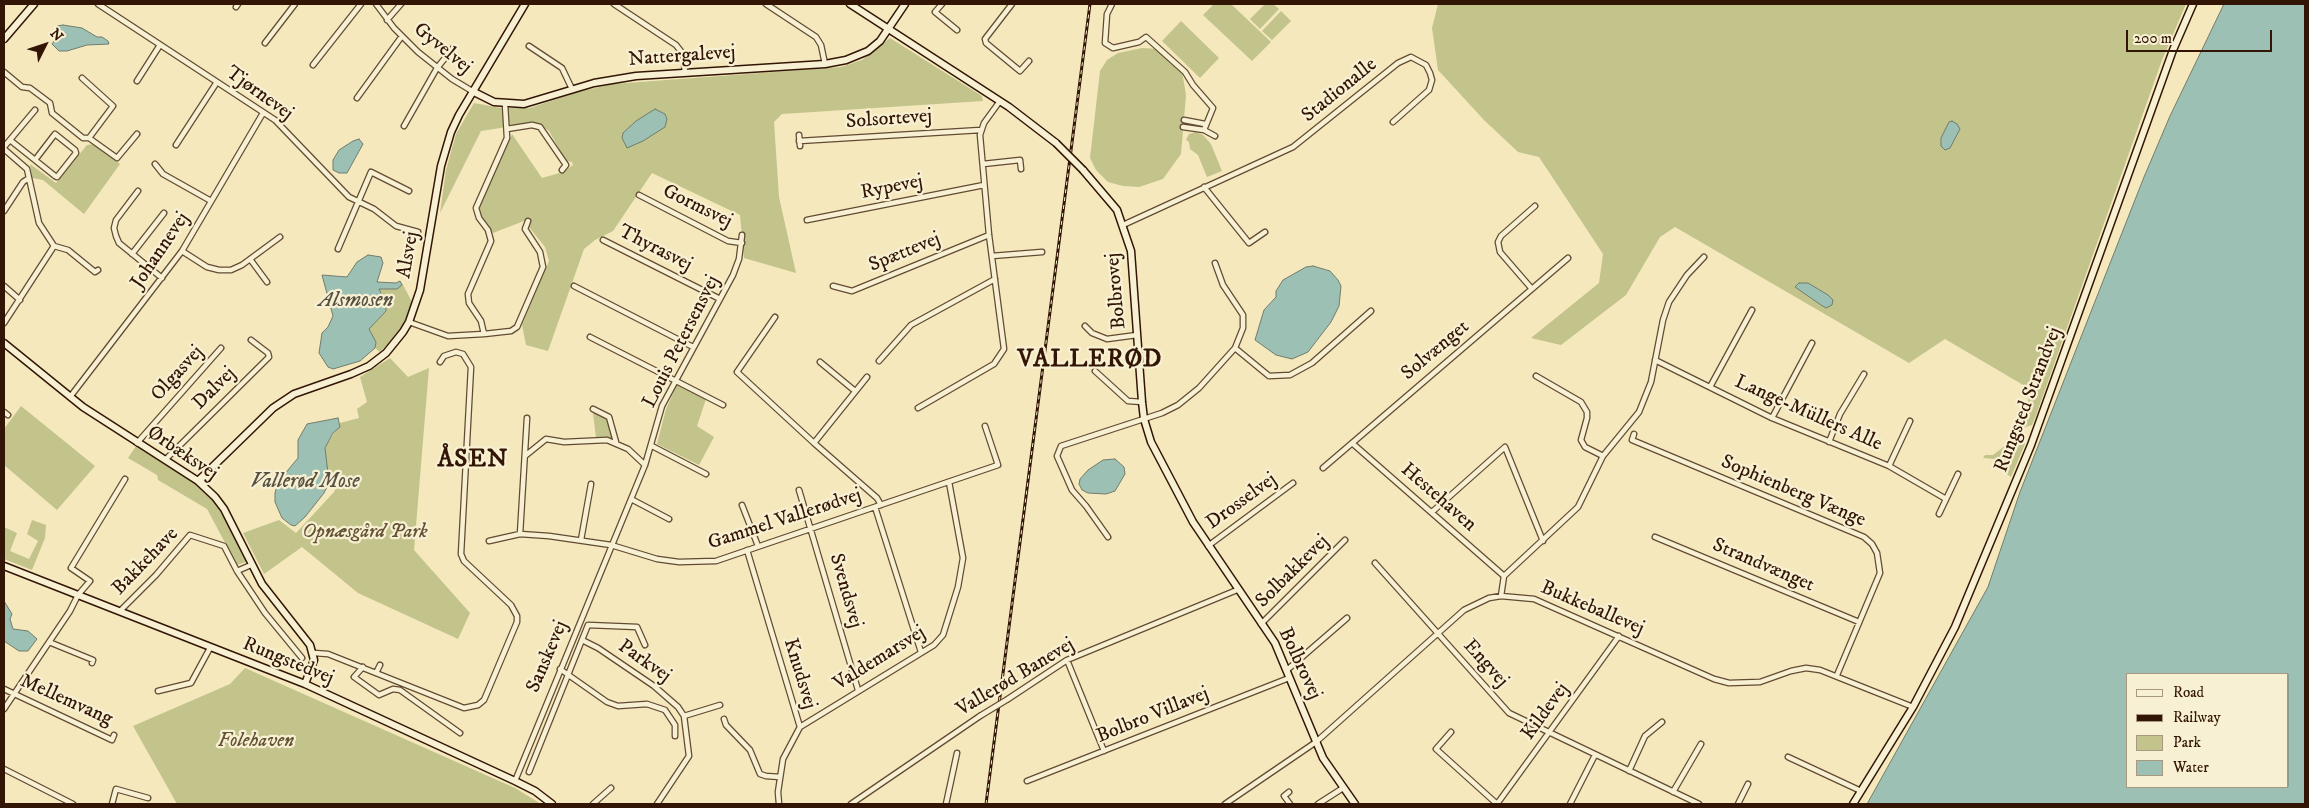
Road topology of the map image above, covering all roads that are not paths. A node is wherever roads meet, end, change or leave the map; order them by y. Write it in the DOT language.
graph roads {
  1 [pos="34,4"];
  2 [pos="98,4"];
  3 [pos="296,4"];
  4 [pos="361,4"];
  5 [pos="376,4"];
  6 [pos="401,4"];
  7 [pos="525,4"];
  8 [pos="614,4"];
  9 [pos="766,4"];
  10 [pos="850,4"];
  11 [pos="905,4"];
  12 [pos="942,4"];
  13 [pos="1012,4"];
  14 [pos="1112,4"];
  15 [pos="2193,4"];
  16 [pos="387,20"];
  17 [pos="888,29"];
  18 [pos="957,30"];
  19 [pos="402,36"];
  20 [pos="4,39"];
  21 [pos="265,43"];
  22 [pos="160,45"];
  23 [pos="529,46"];
  24 [pos="453,48"];
  25 [pos="1029,61"];
  26 [pos="824,64"];
  27 [pos="313,65"];
  28 [pos="436,68"];
  29 [pos="4,72"];
  30 [pos="685,72"];
  31 [pos="82,78"];
  32 [pos="138,81"];
  33 [pos="217,82"];
  34 [pos="572,89"];
  35 [pos="472,91"];
  36 [pos="357,98"];
  37 [pos="1000,101"];
  38 [pos="504,104"];
  39 [pos="35,110"];
  40 [pos="263,113"];
  41 [pos="1184,120"];
  42 [pos="1393,122"];
  43 [pos="404,126"];
  44 [pos="1183,126"];
  45 [pos="1205,127"];
  46 [pos="507,129"];
  47 [pos="981,130"];
  48 [pos="137,134"];
  49 [pos="799,135"];
  50 [pos="1215,136"];
  51 [pos="90,138"];
  52 [pos="10,140"];
  53 [pos="176,145"];
  54 [pos="4,148"];
  55 [pos="35,160"];
  56 [pos="154,164"];
  57 [pos="572,164"];
  58 [pos="983,164"];
  59 [pos="566,165"];
  60 [pos="1021,168"];
  61 [pos="562,170"];
  62 [pos="29,178"];
  63 [pos="984,184"];
  64 [pos="1204,187"];
  65 [pos="138,191"];
  66 [pos="408,191"];
  67 [pos="639,195"];
  68 [pos="212,201"];
  69 [pos="357,202"];
  70 [pos="1535,206"];
  71 [pos="4,211"];
  72 [pos="164,213"];
  73 [pos="807,220"];
  74 [pos="528,221"];
  75 [pos="1123,224"];
  76 [pos="418,232"];
  77 [pos="1265,232"];
  78 [pos="742,235"];
  79 [pos="989,235"];
  80 [pos="280,237"];
  81 [pos="603,240"];
  82 [pos="742,243"];
  83 [pos="54,246"];
  84 [pos="338,250"];
  85 [pos="182,251"];
  86 [pos="1042,252"];
  87 [pos="132,254"];
  88 [pos="992,256"];
  89 [pos="1704,257"];
  90 [pos="1568,258"];
  91 [pos="250,259"];
  92 [pos="1215,263"];
  93 [pos="98,270"];
  94 [pos="162,278"];
  95 [pos="995,279"];
  96 [pos="266,282"];
  97 [pos="4,286"];
  98 [pos="574,286"];
  99 [pos="833,286"];
  100 [pos="1532,289"];
  101 [pos="720,299"];
  102 [pos="20,300"];
  103 [pos="1752,310"];
  104 [pos="1371,311"];
  105 [pos="775,317"];
  106 [pos="410,322"];
  107 [pos="4,324"];
  108 [pos="1085,326"];
  109 [pos="484,334"];
  110 [pos="1137,335"];
  111 [pos="590,337"];
  112 [pos="251,340"];
  113 [pos="4,343"];
  114 [pos="1812,343"];
  115 [pos="693,347"];
  116 [pos="221,348"];
  117 [pos="1234,348"];
  118 [pos="1655,360"];
  119 [pos="440,362"];
  120 [pos="820,362"];
  121 [pos="879,362"];
  122 [pos="1095,371"];
  123 [pos="1864,374"];
  124 [pos="1536,376"];
  125 [pos="867,377"];
  126 [pos="675,381"];
  127 [pos="1710,387"];
  128 [pos="855,391"];
  129 [pos="70,397"];
  130 [pos="1142,402"];
  131 [pos="723,405"];
  132 [pos="918,408"];
  133 [pos="593,409"];
  134 [pos="527,418"];
  135 [pos="1772,418"];
  136 [pos="1144,419"];
  137 [pos="1910,421"];
  138 [pos="985,426"];
  139 [pos="1634,434"];
  140 [pos="616,442"];
  141 [pos="814,442"];
  142 [pos="1829,442"];
  143 [pos="136,443"];
  144 [pos="1352,443"];
  145 [pos="652,446"];
  146 [pos="525,456"];
  147 [pos="1603,456"];
  148 [pos="164,460"];
  149 [pos="645,465"];
  150 [pos="1889,466"];
  151 [pos="1323,468"];
  152 [pos="706,474"];
  153 [pos="1958,474"];
  154 [pos="125,479"];
  155 [pos="198,482"];
  156 [pos="949,482"];
  157 [pos="1293,483"];
  158 [pos="590,484"];
  159 [pos="799,490"];
  160 [pos="631,499"];
  161 [pos="1946,499"];
  162 [pos="742,505"];
  163 [pos="881,505"];
  164 [pos="874,507"];
  165 [pos="1432,512"];
  166 [pos="1939,514"];
  167 [pos="669,519"];
  168 [pos="812,528"];
  169 [pos="520,534"];
  170 [pos="1108,537"];
  171 [pos="1655,537"];
  172 [pos="581,540"];
  173 [pos="1345,540"];
  174 [pos="1543,540"];
  175 [pos="489,541"];
  176 [pos="612,545"];
  177 [pos="758,546"];
  178 [pos="1208,546"];
  179 [pos="747,550"];
  180 [pos="1375,563"];
  181 [pos="251,565"];
  182 [pos="4,566"];
  183 [pos="237,571"];
  184 [pos="1504,576"];
  185 [pos="1237,590"];
  186 [pos="78,595"];
  187 [pos="1501,596"];
  188 [pos="120,612"];
  189 [pos="1347,618"];
  190 [pos="1859,622"];
  191 [pos="1261,624"];
  192 [pos="1438,633"];
  193 [pos="1619,636"];
  194 [pos="582,640"];
  195 [pos="49,642"];
  196 [pos="645,644"];
  197 [pos="210,648"];
  198 [pos="921,652"];
  199 [pos="314,653"];
  200 [pos="302,658"];
  201 [pos="1067,660"];
  202 [pos="92,663"];
  203 [pos="380,665"];
  204 [pos="363,668"];
  205 [pos="560,669"];
  206 [pos="1287,670"];
  207 [pos="376,673"];
  208 [pos="567,675"];
  209 [pos="1837,675"];
  210 [pos="1290,678"];
  211 [pos="305,684"];
  212 [pos="4,690"];
  213 [pos="858,690"];
  214 [pos="158,691"];
  215 [pos="13,694"];
  216 [pos="720,705"];
  217 [pos="1913,707"];
  218 [pos="4,708"];
  219 [pos="684,716"];
  220 [pos="724,719"];
  221 [pos="1662,722"];
  222 [pos="800,727"];
  223 [pos="1451,732"];
  224 [pos="460,733"];
  225 [pos="1549,733"];
  226 [pos="114,736"];
  227 [pos="675,736"];
  228 [pos="1316,742"];
  229 [pos="1701,744"];
  230 [pos="1104,751"];
  231 [pos="957,752"];
  232 [pos="1595,755"];
  233 [pos="1788,757"];
  234 [pos="4,769"];
  235 [pos="1629,771"];
  236 [pos="529,772"];
  237 [pos="780,777"];
  238 [pos="514,781"];
  239 [pos="1027,781"];
  240 [pos="1748,784"];
  241 [pos="611,788"];
  242 [pos="1343,788"];
  243 [pos="1861,791"];
  244 [pos="1289,792"];
  245 [pos="1673,792"];
  246 [pos="148,798"];
  247 [pos="1687,798"];
  248 [pos="858,799"];
  249 [pos="1693,803"];
  250 [pos="73,804"];
  251 [pos="112,804"];
  252 [pos="552,804"];
  253 [pos="593,804"];
  254 [pos="657,804"];
  255 [pos="779,804"];
  256 [pos="851,804"];
  257 [pos="863,804"];
  258 [pos="946,804"];
  259 [pos="1225,804"];
  260 [pos="1290,804"];
  261 [pos="1318,804"];
  262 [pos="1355,804"];
  263 [pos="1497,804"];
  264 [pos="1570,804"];
  265 [pos="1684,804"];
  266 [pos="1699,804"];
  267 [pos="1738,804"];
  268 [pos="1852,804"];
  1 -- 20 [label="street"];
  2 -- 22 [label="street, Tjørnevej"];
  3 -- 21 [label="street"];
  4 -- 27 [label="street"];
  5 -- 16 [label="street, Gyvelvej"];
  6 -- 16 [label="street"];
  7 -- 35 [label="street, Alsvej"];
  8 -- 30 [label="street"];
  9 -- 26 [label="street"];
  10 -- 17 [label="street, Bolbrovej"];
  11 -- 17 [label="street, Nattergalevej"];
  12 -- 18 [label="street"];
  13 -- 25 [label="street"];
  14 -- 45 [label="street"];
  15 -- 217 [label="street, Rungsted Strandvej"];
  16 -- 19 [label="street, Gyvelvej"];
  17 -- 26 [label="street, Nattergalevej"];
  17 -- 37 [label="street, Bolbrovej"];
  19 -- 28 [label="street, Gyvelvej"];
  19 -- 36 [label="street"];
  22 -- 32 [label="street"];
  22 -- 33 [label="street, Tjørnevej"];
  23 -- 34 [label="street"];
  24 -- 28 [label="street"];
  26 -- 30 [label="street, Nattergalevej"];
  28 -- 35 [label="street, Gyvelvej"];
  28 -- 43 [label="street"];
  29 -- 51 [label="street"];
  30 -- 34 [label="street, Nattergalevej"];
  31 -- 51 [label="street"];
  33 -- 40 [label="street, Tjørnevej"];
  33 -- 53 [label="street"];
  34 -- 38 [label="street, Nattergalevej"];
  35 -- 38 [label="street, Nattergalevej"];
  35 -- 106 [label="street, Alsvej"];
  37 -- 47 [label="street"];
  37 -- 75 [label="street, Bolbrovej, bridge"];
  38 -- 46 [label="street"];
  39 -- 52 [label="street"];
  40 -- 68 [label="street, Johannevej"];
  40 -- 69 [label="street, Tjørnevej"];
  41 -- 45 [label="street"];
  42 -- 64 [label="street, Stadionalle"];
  44 -- 45 [label="street"];
  45 -- 50 [label="street"];
  46 -- 59 [label="street"];
  46 -- 109 [label="street"];
  47 -- 49 [label="street, Solsortevej"];
  47 -- 58 [label="street"];
  48 -- 51 [label="street"];
  52 -- 54 [label="street"];
  52 -- 55 [label="street"];
  54 -- 62 [label="street"];
  55 -- 55 [label="street"];
  56 -- 68 [label="street"];
  57 -- 59 [label="street"];
  58 -- 60 [label="street"];
  58 -- 63 [label="street"];
  59 -- 61 [label="street"];
  62 -- 71 [label="street"];
  62 -- 83 [label="street"];
  63 -- 73 [label="street, Rypevej"];
  63 -- 79 [label="street"];
  64 -- 75 [label="street, Stadionalle"];
  64 -- 77 [label="street"];
  65 -- 87 [label="street"];
  66 -- 69 [label="street"];
  67 -- 82 [label="street, Gormsvej"];
  68 -- 85 [label="street, Johannevej"];
  69 -- 76 [label="street, Tjørnevej"];
  69 -- 84 [label="street"];
  70 -- 100 [label="street"];
  72 -- 87 [label="street"];
  74 -- 109 [label="street"];
  75 -- 110 [label="street, Bolbrovej"];
  78 -- 82 [label="street, Louis Petersensvej"];
  79 -- 88 [label="street"];
  79 -- 99 [label="street, Spættevej"];
  80 -- 91 [label="street"];
  81 -- 101 [label="street, Thyrasvej"];
  82 -- 101 [label="street, Louis Petersensvej"];
  83 -- 93 [label="street"];
  83 -- 102 [label="street"];
  85 -- 91 [label="street"];
  85 -- 94 [label="street, Johannevej"];
  86 -- 88 [label="street"];
  87 -- 94 [label="street"];
  88 -- 95 [label="street"];
  89 -- 118 [label="street"];
  90 -- 100 [label="street, Solvænget"];
  91 -- 96 [label="street"];
  92 -- 117 [label="street"];
  94 -- 129 [label="street, Johannevej"];
  95 -- 121 [label="street"];
  95 -- 132 [label="street"];
  97 -- 102 [label="street"];
  98 -- 115 [label="street"];
  100 -- 144 [label="street, Solvænget"];
  101 -- 115 [label="street, Louis Petersensvej"];
  102 -- 107 [label="street"];
  103 -- 127 [label="street"];
  104 -- 117 [label="street"];
  105 -- 141 [label="street"];
  106 -- 109 [label="street"];
  106 -- 155 [label="street, Alsvej"];
  108 -- 110 [label="street"];
  110 -- 130 [label="street, Bolbrovej"];
  111 -- 126 [label="street"];
  112 -- 148 [label="street, Dalvej"];
  113 -- 129 [label="street, Ørbæksvej"];
  114 -- 135 [label="street"];
  115 -- 126 [label="street, Louis Petersensvej"];
  116 -- 143 [label="street, Olgasvej"];
  117 -- 136 [label="street"];
  118 -- 127 [label="street, Lange-Müllers Alle"];
  118 -- 147 [label="street"];
  119 -- 207 [label="street"];
  120 -- 128 [label="street"];
  122 -- 130 [label="street"];
  123 -- 142 [label="street"];
  124 -- 147 [label="street"];
  125 -- 128 [label="street"];
  126 -- 131 [label="street"];
  126 -- 145 [label="street, Louis Petersensvej"];
  127 -- 135 [label="street, Lange-Müllers Alle"];
  128 -- 141 [label="street"];
  129 -- 143 [label="street, Ørbæksvej"];
  130 -- 136 [label="street, Bolbrovej"];
  133 -- 140 [label="street"];
  134 -- 146 [label="street"];
  135 -- 142 [label="street, Lange-Müllers Alle"];
  136 -- 170 [label="street"];
  136 -- 178 [label="street, Bolbrovej"];
  137 -- 150 [label="street"];
  138 -- 156 [label="street, Gammel Vallerødvej"];
  139 -- 190 [label="street, Sophienberg Vænge"];
  140 -- 146 [label="street"];
  140 -- 149 [label="street"];
  141 -- 163 [label="street"];
  142 -- 150 [label="street, Lange-Müllers Alle"];
  143 -- 148 [label="street, Ørbæksvej"];
  144 -- 151 [label="street, Solvænget"];
  144 -- 165 [label="street, Hestehaven"];
  145 -- 149 [label="street, Louis Petersensvej"];
  145 -- 152 [label="street"];
  146 -- 169 [label="street"];
  147 -- 174 [label="street"];
  148 -- 155 [label="street, Ørbæksvej"];
  149 -- 160 [label="street, Louis Petersensvej"];
  150 -- 161 [label="street, Lange-Müllers Alle"];
  153 -- 161 [label="street"];
  154 -- 186 [label="street"];
  155 -- 181 [label="street, Ørbæksvej"];
  156 -- 163 [label="street, Gammel Vallerødvej"];
  156 -- 198 [label="street, Valdemarsvej"];
  157 -- 178 [label="street, Drosselvej"];
  158 -- 172 [label="street"];
  159 -- 168 [label="street, Svendsvej"];
  160 -- 167 [label="street"];
  160 -- 176 [label="street, Louis Petersensvej"];
  161 -- 166 [label="street"];
  162 -- 177 [label="street"];
  163 -- 164 [label="street, Gammel Vallerødvej"];
  164 -- 168 [label="street, Gammel Vallerødvej"];
  164 -- 198 [label="street"];
  165 -- 174 [label="street"];
  165 -- 184 [label="street, Hestehaven"];
  168 -- 177 [label="street, Gammel Vallerødvej"];
  168 -- 213 [label="street, Svendsvej"];
  169 -- 172 [label="street, Gammel Vallerødvej"];
  169 -- 175 [label="street, Gammel Vallerødvej"];
  171 -- 190 [label="street, Strandvænget"];
  172 -- 176 [label="street, Gammel Vallerødvej"];
  173 -- 191 [label="street, Solbakkevej"];
  174 -- 184 [label="street"];
  176 -- 179 [label="street, Gammel Vallerødvej"];
  176 -- 205 [label="street, Sanskevej"];
  177 -- 179 [label="street, Gammel Vallerødvej"];
  178 -- 185 [label="street, Bolbrovej"];
  179 -- 222 [label="street, Knudsvej"];
  180 -- 192 [label="street, Engvej"];
  181 -- 183 [label="street"];
  181 -- 199 [label="street, Ørbæksvej"];
  182 -- 186 [label="street, Rungstedvej"];
  183 -- 188 [label="street, Bakkehave"];
  183 -- 200 [label="street, Bakkehave"];
  184 -- 187 [label="street"];
  185 -- 191 [label="street, Bolbrovej"];
  185 -- 201 [label="street, Vallerød Banevej"];
  186 -- 188 [label="street, Rungstedvej"];
  186 -- 195 [label="street"];
  187 -- 192 [label="street, Bukkeballevej"];
  187 -- 193 [label="street, Bukkeballevej"];
  188 -- 197 [label="street, Rungstedvej"];
  189 -- 206 [label="street"];
  190 -- 209 [label="street, Sophienberg Vænge"];
  191 -- 206 [label="street, Bolbrovej"];
  192 -- 225 [label="street, Engvej"];
  192 -- 228 [label="street, Bukkeballevej"];
  193 -- 209 [label="street, Bukkeballevej"];
  193 -- 225 [label="street, Kildevej"];
  194 -- 196 [label="street"];
  194 -- 208 [label="street"];
  194 -- 219 [label="street, Parkvej"];
  195 -- 202 [label="street"];
  195 -- 215 [label="street"];
  197 -- 211 [label="street, Rungstedvej"];
  197 -- 214 [label="street"];
  198 -- 213 [label="street, Valdemarsvej"];
  199 -- 204 [label="street"];
  199 -- 211 [label="street"];
  201 -- 230 [label="street"];
  201 -- 248 [label="street, Vallerød Banevej, bridge"];
  203 -- 207 [label="street"];
  204 -- 207 [label="street"];
  204 -- 224 [label="street"];
  205 -- 208 [label="street"];
  205 -- 238 [label="street, Sanskevej"];
  206 -- 210 [label="street, Bolbrovej"];
  208 -- 227 [label="street"];
  208 -- 236 [label="street"];
  209 -- 217 [label="street, Bukkeballevej"];
  210 -- 228 [label="street, Bolbrovej"];
  210 -- 230 [label="street, Bolbro Villavej"];
  211 -- 238 [label="street, Rungstedvej"];
  212 -- 215 [label="street, Mellemvang"];
  213 -- 222 [label="street, Valdemarsvej"];
  215 -- 218 [label="street"];
  215 -- 226 [label="street, Mellemvang"];
  216 -- 219 [label="street"];
  217 -- 243 [label="street, Rungsted Strandvej"];
  219 -- 254 [label="street"];
  220 -- 237 [label="street"];
  221 -- 235 [label="street"];
  222 -- 237 [label="street, Knudsvej"];
  223 -- 263 [label="street"];
  225 -- 232 [label="street, Engvej"];
  225 -- 263 [label="street, Kildevej"];
  228 -- 242 [label="street, Bolbrovej"];
  228 -- 259 [label="street, Bukkeballevej"];
  229 -- 245 [label="street"];
  230 -- 239 [label="street, Bolbro Villavej"];
  231 -- 258 [label="street"];
  232 -- 235 [label="street, Engvej"];
  232 -- 264 [label="street"];
  233 -- 243 [label="street"];
  234 -- 250 [label="street"];
  235 -- 245 [label="street, Engvej"];
  237 -- 255 [label="street, Knudsvej"];
  238 -- 252 [label="street, Rungstedvej"];
  240 -- 267 [label="street"];
  241 -- 253 [label="street"];
  242 -- 261 [label="street"];
  242 -- 262 [label="street, Bolbrovej"];
  243 -- 268 [label="street, Rungsted Strandvej"];
  244 -- 260 [label="street"];
  245 -- 247 [label="street, Engvej"];
  246 -- 251 [label="street"];
  247 -- 249 [label="street, Engvej"];
  247 -- 265 [label="street"];
  248 -- 256 [label="street, Vallerød Banevej"];
  248 -- 257 [label="street"];
  249 -- 266 [label="street, Engvej"];
}
